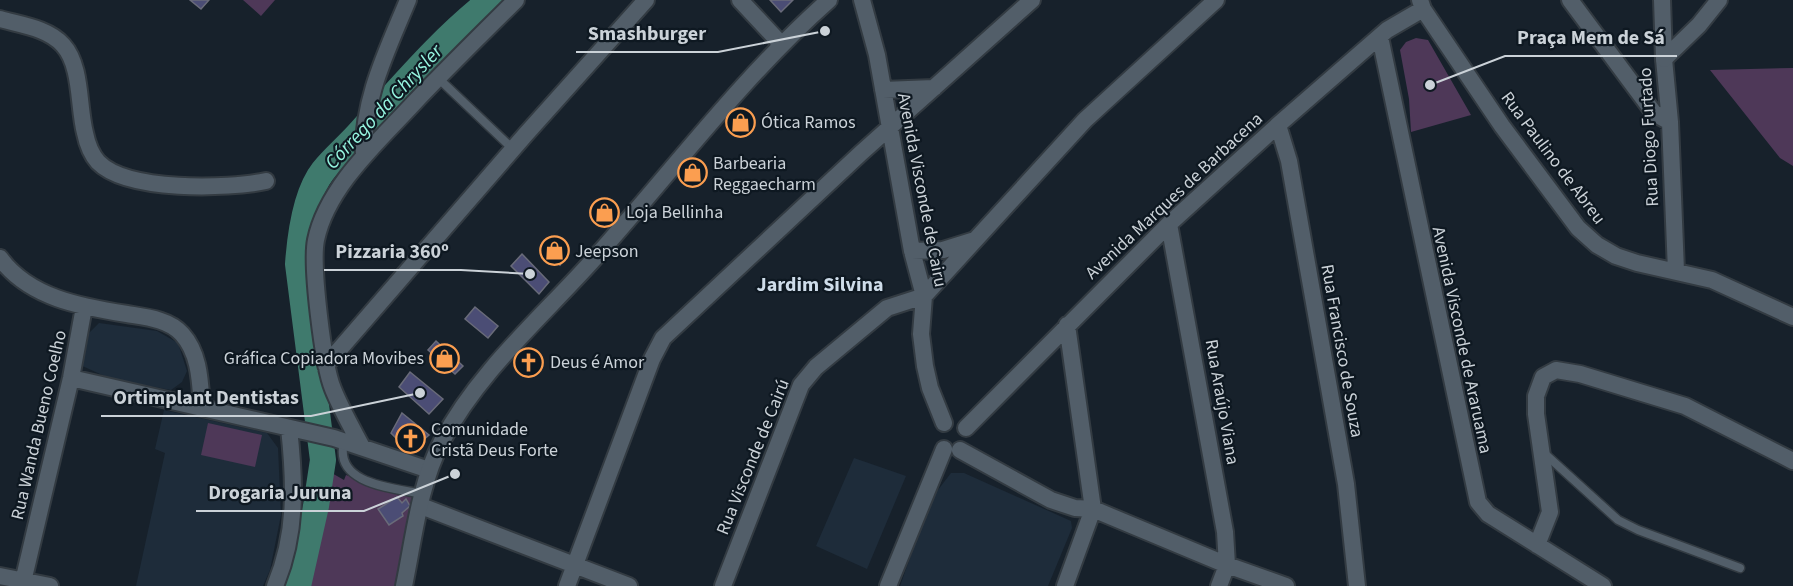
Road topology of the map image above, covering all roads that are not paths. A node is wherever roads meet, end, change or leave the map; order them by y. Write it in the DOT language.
graph roads {
  1 [pos="408,0"];
  2 [pos="516,0"];
  3 [pos="646,0"];
  4 [pos="740,0"];
  5 [pos="829,0"];
  6 [pos="862,0"];
  7 [pos="1032,0"];
  8 [pos="1216,0"];
  9 [pos="1570,0"];
  10 [pos="1662,0"];
  11 [pos="1719,0"];
  12 [pos="1421,4"];
  13 [pos="0,19"];
  14 [pos="1380,37"];
  15 [pos="781,44"];
  16 [pos="1664,59"];
  17 [pos="437,77"];
  18 [pos="934,88"];
  19 [pos="883,90"];
  20 [pos="1670,122"];
  21 [pos="1278,125"];
  22 [pos="890,128"];
  23 [pos="513,149"];
  24 [pos="364,156"];
  25 [pos="266,181"];
  26 [pos="1169,224"];
  27 [pos="976,240"];
  28 [pos="912,251"];
  29 [pos="0,258"];
  30 [pos="1676,271"];
  31 [pos="924,296"];
  32 [pos="84,307"];
  33 [pos="1793,317"];
  34 [pos="1067,325"];
  35 [pos="326,365"];
  36 [pos="71,378"];
  37 [pos="202,408"];
  38 [pos="944,423"];
  39 [pos="290,428"];
  40 [pos="966,428"];
  41 [pos="339,440"];
  42 [pos="362,447"];
  43 [pos="952,449"];
  44 [pos="1544,453"];
  45 [pos="1793,461"];
  46 [pos="429,470"];
  47 [pos="422,500"];
  48 [pos="1087,509"];
  49 [pos="1537,545"];
  50 [pos="575,564"];
  51 [pos="1227,565"];
  52 [pos="1740,568"];
  53 [pos="0,576"];
  54 [pos="22,583"];
  55 [pos="50,586"];
  56 [pos="275,586"];
  57 [pos="404,586"];
  58 [pos="567,586"];
  59 [pos="628,586"];
  60 [pos="723,586"];
  61 [pos="888,586"];
  62 [pos="1065,586"];
  63 [pos="1219,586"];
  64 [pos="1286,586"];
  65 [pos="1357,586"];
  66 [pos="1603,586"];
  1 -- 24 [label="street"];
  2 -- 17 [label="street"];
  3 -- 23 [label="street"];
  4 -- 15 [label="street"];
  5 -- 15 [label="street"];
  6 -- 19 [label="street, Avenida Visconde de Cairu"];
  7 -- 18 [label="street"];
  8 -- 27 [label="street"];
  9 -- 20 [label="street"];
  10 -- 16 [label="street, Rua Diogo Furtado"];
  11 -- 16 [label="street"];
  12 -- 14 [label="street, Avenida Marques de Barbacena"];
  12 -- 30 [label="street, Rua Paulino de Abreu"];
  13 -- 25 [label="street"];
  14 -- 21 [label="street, Avenida Marques de Barbacena"];
  14 -- 49 [label="street, Avenida Visconde de Araruama"];
  15 -- 46 [label="street"];
  16 -- 20 [label="street, Rua Diogo Furtado"];
  17 -- 23 [label="lane"];
  17 -- 24 [label="street"];
  18 -- 19 [label="street"];
  18 -- 22 [label="street"];
  19 -- 22 [label="street, Avenida Visconde de Cairu"];
  20 -- 30 [label="street, Rua Diogo Furtado"];
  21 -- 26 [label="street, Avenida Marques de Barbacena"];
  21 -- 65 [label="street, Rua Francisco de Souza"];
  22 -- 28 [label="street, Avenida Visconde de Cairu"];
  22 -- 50 [label="street"];
  23 -- 35 [label="street"];
  24 -- 35 [label="street"];
  26 -- 34 [label="street, Avenida Marques de Barbacena"];
  26 -- 51 [label="street, Rua Araújo Viana"];
  27 -- 28 [label="street"];
  27 -- 31 [label="street"];
  28 -- 31 [label="street, Avenida Visconde de Cairu"];
  29 -- 32 [label="street"];
  30 -- 33 [label="street, Rua Paulino de Abreu"];
  31 -- 38 [label="street, Avenida Visconde de Cairu"];
  31 -- 60 [label="street, Rua Visconde de Cairú"];
  32 -- 36 [label="street, Rua Wanda Bueno Coelho"];
  32 -- 37 [label="street"];
  34 -- 40 [label="street, Avenida Marques de Barbacena"];
  34 -- 48 [label="street"];
  35 -- 42 [label="street"];
  36 -- 37 [label="street"];
  36 -- 54 [label="street, Rua Wanda Bueno Coelho"];
  37 -- 39 [label="street"];
  38 -- 40 [label="street"];
  38 -- 43 [label="street"];
  39 -- 41 [label="street"];
  39 -- 56 [label="street"];
  40 -- 43 [label="street"];
  41 -- 42 [label="street"];
  41 -- 47 [label="lane"];
  42 -- 46 [label="street"];
  43 -- 48 [label="street"];
  43 -- 61 [label="street"];
  44 -- 45 [label="street"];
  44 -- 49 [label="street"];
  44 -- 52 [label="lane"];
  46 -- 47 [label="street"];
  47 -- 50 [label="street"];
  47 -- 57 [label="street"];
  48 -- 51 [label="street"];
  48 -- 62 [label="street"];
  49 -- 66 [label="street, Avenida Visconde de Araruama"];
  50 -- 58 [label="street"];
  50 -- 59 [label="street"];
  51 -- 63 [label="street, Rua Araújo Viana"];
  51 -- 64 [label="street"];
  53 -- 54 [label="street"];
  54 -- 55 [label="street"];
}
